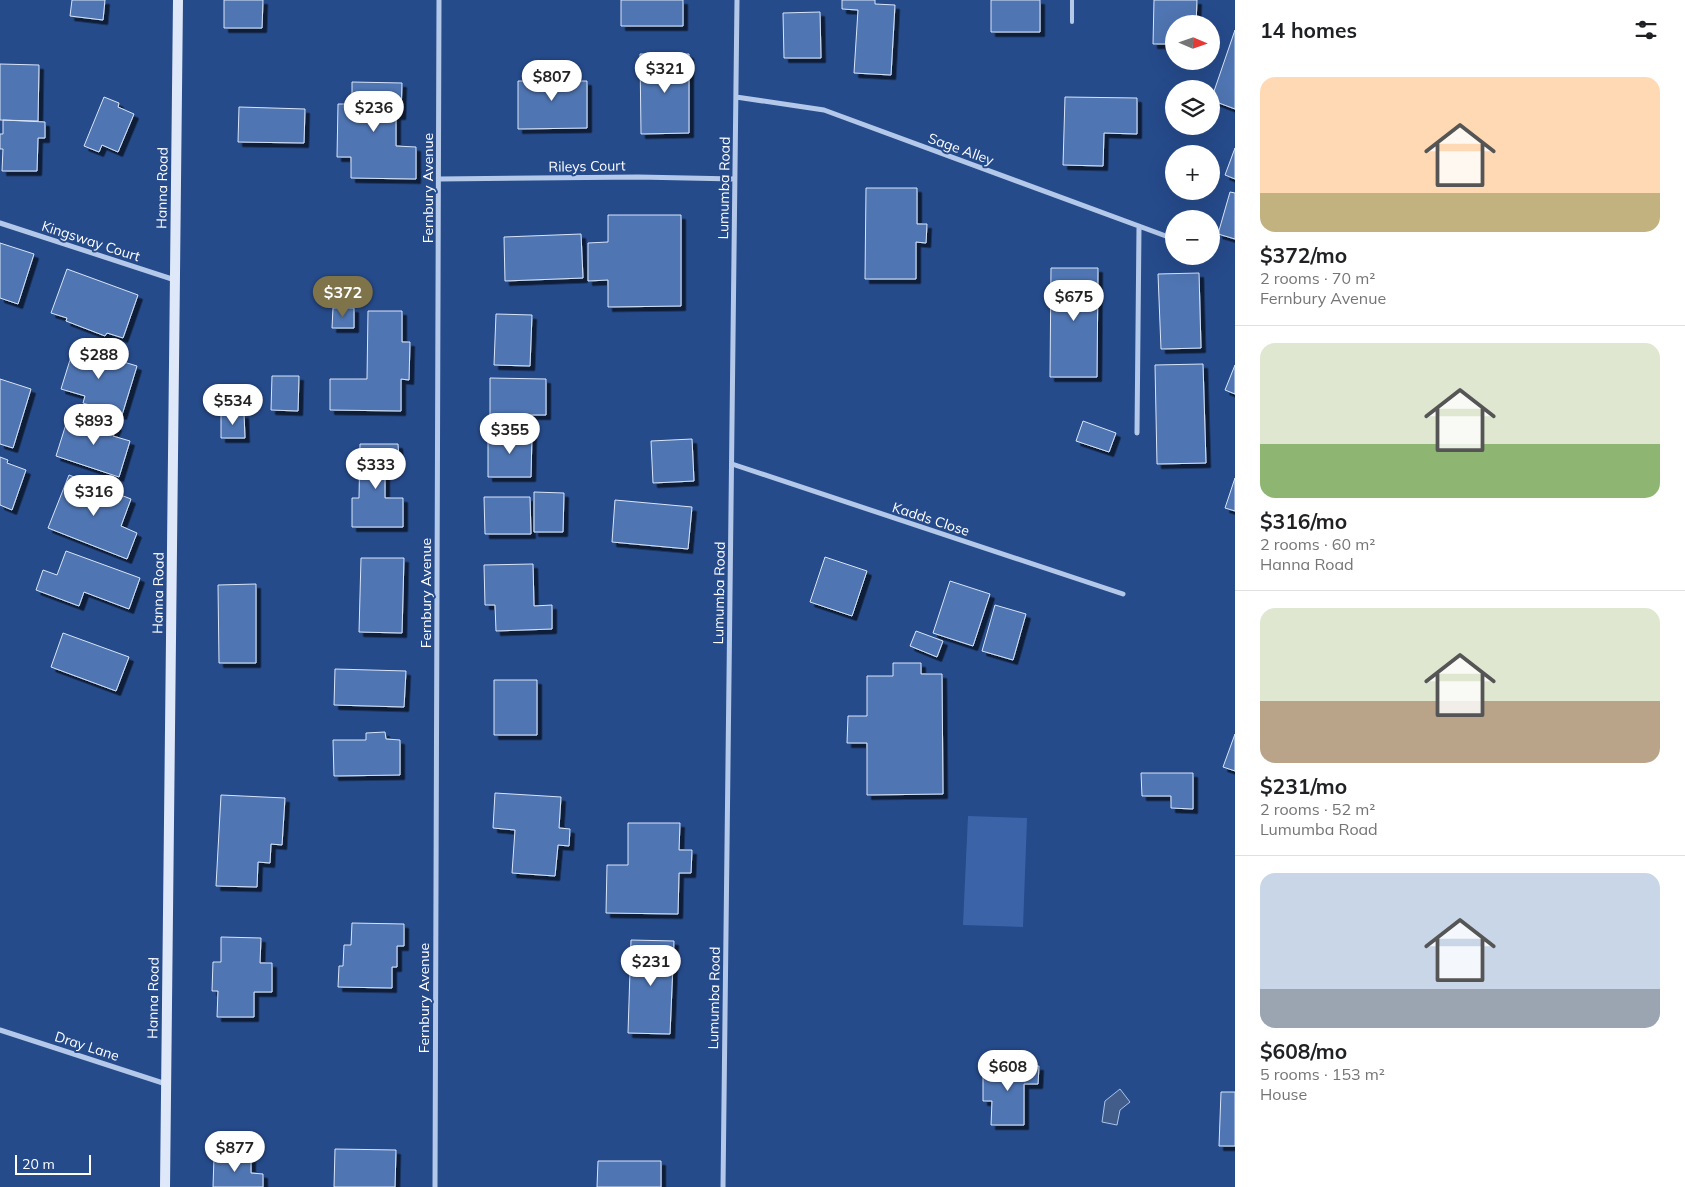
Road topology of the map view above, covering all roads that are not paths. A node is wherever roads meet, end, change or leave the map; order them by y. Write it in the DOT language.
graph roads {
  1 [pos="178,0"];
  2 [pos="440,0"];
  3 [pos="738,0"];
  4 [pos="1072,0"];
  5 [pos="1072,22"];
  6 [pos="736,97"];
  7 [pos="735,178"];
  8 [pos="439,179"];
  9 [pos="0,223"];
  10 [pos="1139,227"];
  11 [pos="1165,236"];
  12 [pos="175,280"];
  13 [pos="1137,433"];
  14 [pos="732,464"];
  15 [pos="1123,594"];
  16 [pos="0,1030"];
  17 [pos="166,1084"];
  18 [pos="165,1187"];
  19 [pos="435,1187"];
  20 [pos="723,1187"];
  1 -- 12 [label="street, Hanna Road"];
  2 -- 8 [label="street, Fernbury Avenue"];
  3 -- 6 [label="street, Lumumba Road"];
  4 -- 5 [label="lane"];
  6 -- 7 [label="street, Lumumba Road"];
  6 -- 10 [label="street, Sage Alley"];
  7 -- 8 [label="street, Rileys Court"];
  7 -- 14 [label="street, Lumumba Road"];
  8 -- 19 [label="street, Fernbury Avenue"];
  9 -- 12 [label="street, Kingsway Court"];
  10 -- 11 [label="street, Sage Alley"];
  10 -- 13 [label="street"];
  12 -- 17 [label="street, Hanna Road"];
  14 -- 15 [label="street, Kadds Close"];
  14 -- 20 [label="street, Lumumba Road"];
  16 -- 17 [label="street, Dray Lane"];
  17 -- 18 [label="street, Hanna Road"];
}
